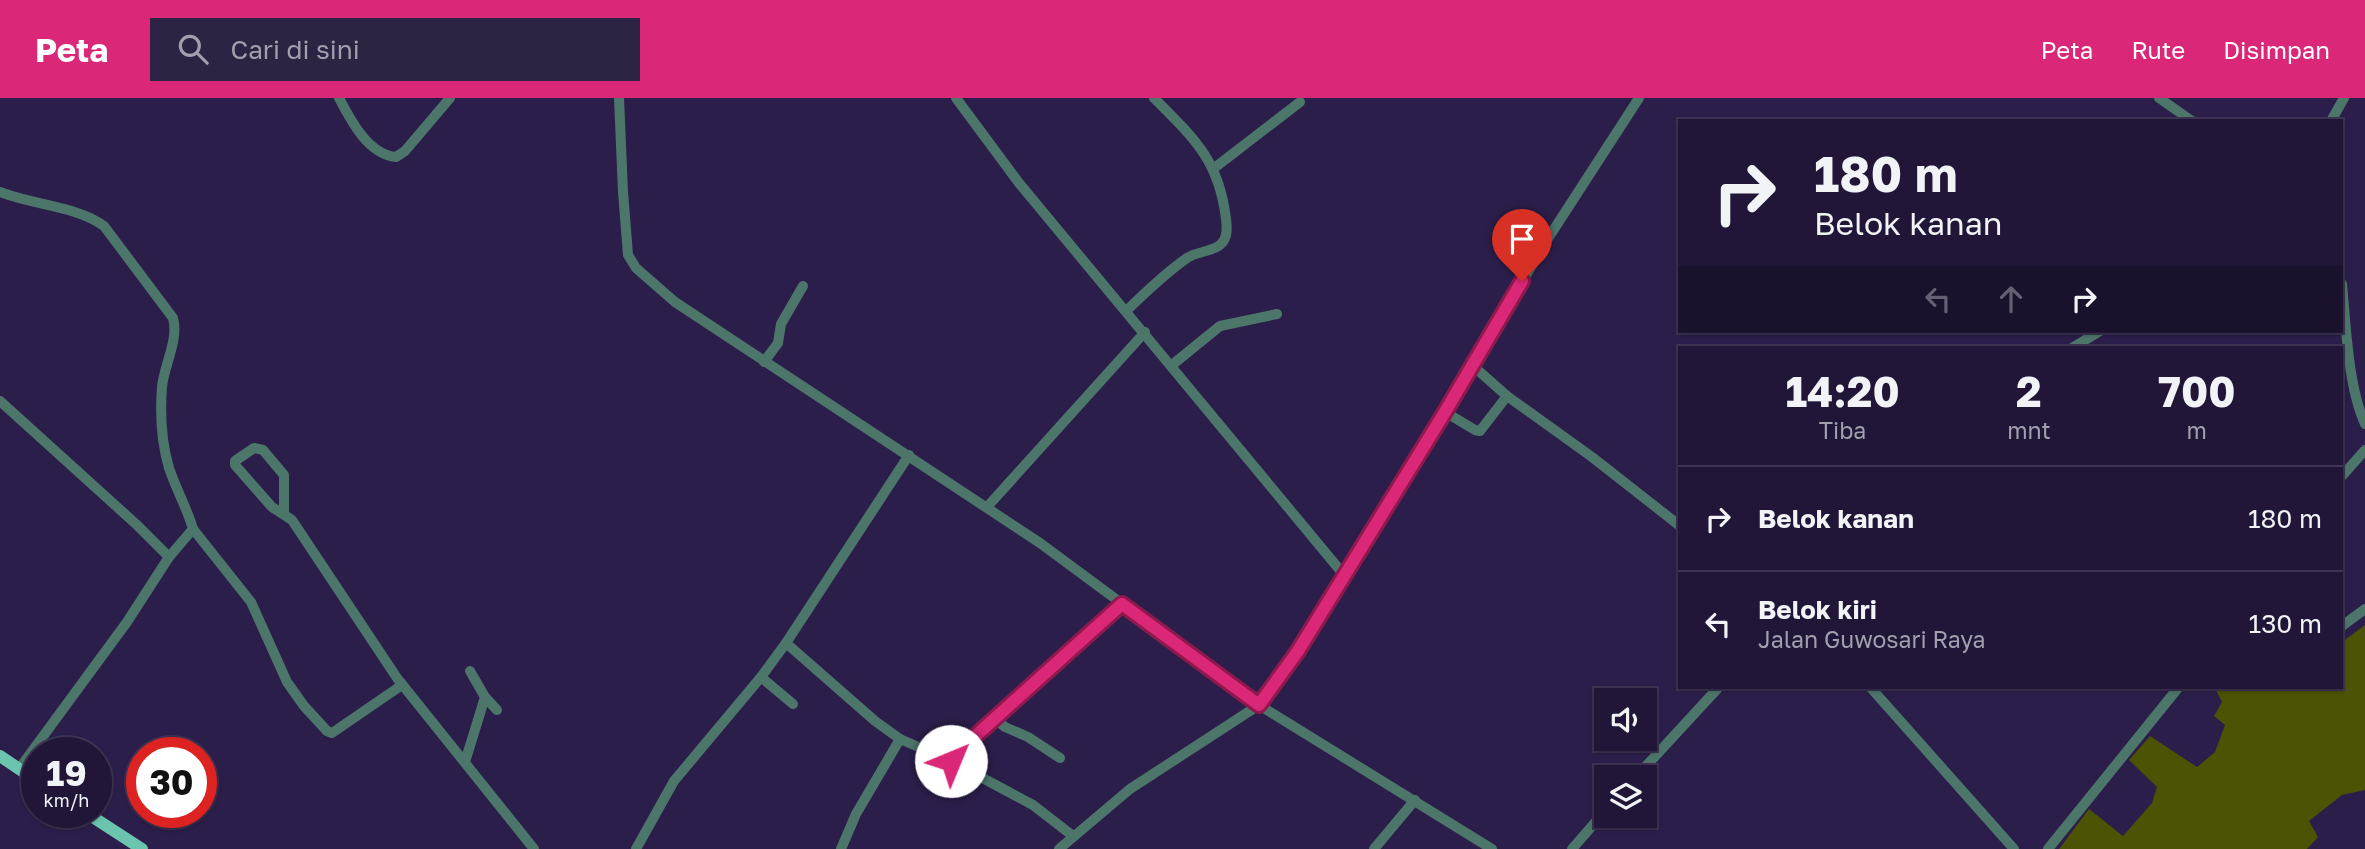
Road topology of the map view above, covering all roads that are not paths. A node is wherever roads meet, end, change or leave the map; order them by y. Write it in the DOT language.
graph roads {
  1 [pos="339,98"];
  2 [pos="450,98"];
  3 [pos="619,98"];
  4 [pos="956,98"];
  5 [pos="1154,98"];
  6 [pos="1639,98"];
  7 [pos="2159,98"];
  8 [pos="2344,98"];
  9 [pos="1300,102"];
  10 [pos="2189,119"];
  11 [pos="2332,119"];
  12 [pos="1213,170"];
  13 [pos="0,192"];
  14 [pos="803,286"];
  15 [pos="2343,293"];
  16 [pos="1126,311"];
  17 [pos="1277,314"];
  18 [pos="1145,332"];
  19 [pos="2097,333"];
  20 [pos="2076,346"];
  21 [pos="764,362"];
  22 [pos="1172,365"];
  23 [pos="1472,365"];
  24 [pos="1507,396"];
  25 [pos="0,401"];
  26 [pos="1445,412"];
  27 [pos="2365,424"];
  28 [pos="2365,450"];
  29 [pos="909,455"];
  30 [pos="2343,475"];
  31 [pos="987,507"];
  32 [pos="284,513"];
  33 [pos="1678,524"];
  34 [pos="193,529"];
  35 [pos="169,557"];
  36 [pos="1344,575"];
  37 [pos="1122,604"];
  38 [pos="2365,609"];
  39 [pos="2343,625"];
  40 [pos="786,643"];
  41 [pos="470,671"];
  42 [pos="761,677"];
  43 [pos="402,685"];
  44 [pos="1717,689"];
  45 [pos="1872,689"];
  46 [pos="2177,689"];
  47 [pos="485,697"];
  48 [pos="793,704"];
  49 [pos="1259,705"];
  50 [pos="496,710"];
  51 [pos="995,719"];
  52 [pos="900,739"];
  53 [pos="0,756"];
  54 [pos="1059,758"];
  55 [pos="951,761"];
  56 [pos="465,762"];
  57 [pos="1647,765"];
  58 [pos="19,769"];
  59 [pos="1415,800"];
  60 [pos="1594,824"];
  61 [pos="110,828"];
  62 [pos="1073,836"];
  63 [pos="641,847"];
  64 [pos="142,849"];
  65 [pos="534,849"];
  66 [pos="841,849"];
  67 [pos="1059,849"];
  68 [pos="1374,849"];
  69 [pos="1492,849"];
  70 [pos="1572,849"];
  71 [pos="2014,849"];
  72 [pos="2048,849"];
  1 -- 2 [label="street"];
  3 -- 21 [label="street"];
  4 -- 16 [label="street"];
  5 -- 12 [label="street"];
  6 -- 23 [label="street"];
  7 -- 10 [label="street"];
  8 -- 11 [label="street"];
  9 -- 12 [label="street"];
  12 -- 16 [label="street"];
  13 -- 34 [label="street"];
  14 -- 21 [label="street"];
  15 -- 27 [label="street"];
  16 -- 18 [label="street"];
  17 -- 22 [label="street"];
  18 -- 22 [label="street"];
  18 -- 31 [label="street"];
  19 -- 20 [label="street"];
  21 -- 29 [label="street"];
  22 -- 36 [label="street"];
  23 -- 24 [label="street"];
  23 -- 26 [label="street"];
  24 -- 26 [label="street"];
  24 -- 33 [label="street"];
  25 -- 35 [label="street"];
  26 -- 36 [label="street"];
  28 -- 30 [label="street"];
  29 -- 31 [label="street"];
  29 -- 40 [label="street"];
  31 -- 37 [label="street"];
  32 -- 32 [label="street"];
  32 -- 43 [label="street"];
  34 -- 35 [label="street"];
  34 -- 43 [label="street"];
  35 -- 58 [label="street"];
  36 -- 49 [label="street"];
  37 -- 49 [label="street"];
  37 -- 51 [label="street"];
  38 -- 39 [label="street"];
  40 -- 42 [label="street"];
  40 -- 52 [label="street"];
  41 -- 47 [label="street"];
  42 -- 48 [label="street"];
  42 -- 63 [label="street"];
  43 -- 56 [label="street"];
  44 -- 57 [label="street"];
  45 -- 71 [label="street"];
  46 -- 72 [label="street"];
  47 -- 50 [label="street"];
  47 -- 56 [label="street"];
  49 -- 59 [label="street"];
  49 -- 62 [label="street"];
  51 -- 54 [label="street"];
  51 -- 55 [label="street"];
  52 -- 55 [label="street"];
  52 -- 66 [label="street"];
  53 -- 58 [label="main road"];
  55 -- 62 [label="street"];
  56 -- 65 [label="street"];
  59 -- 68 [label="street"];
  59 -- 69 [label="street"];
  60 -- 70 [label="street"];
  61 -- 64 [label="main road"];
  62 -- 67 [label="street"];
}
